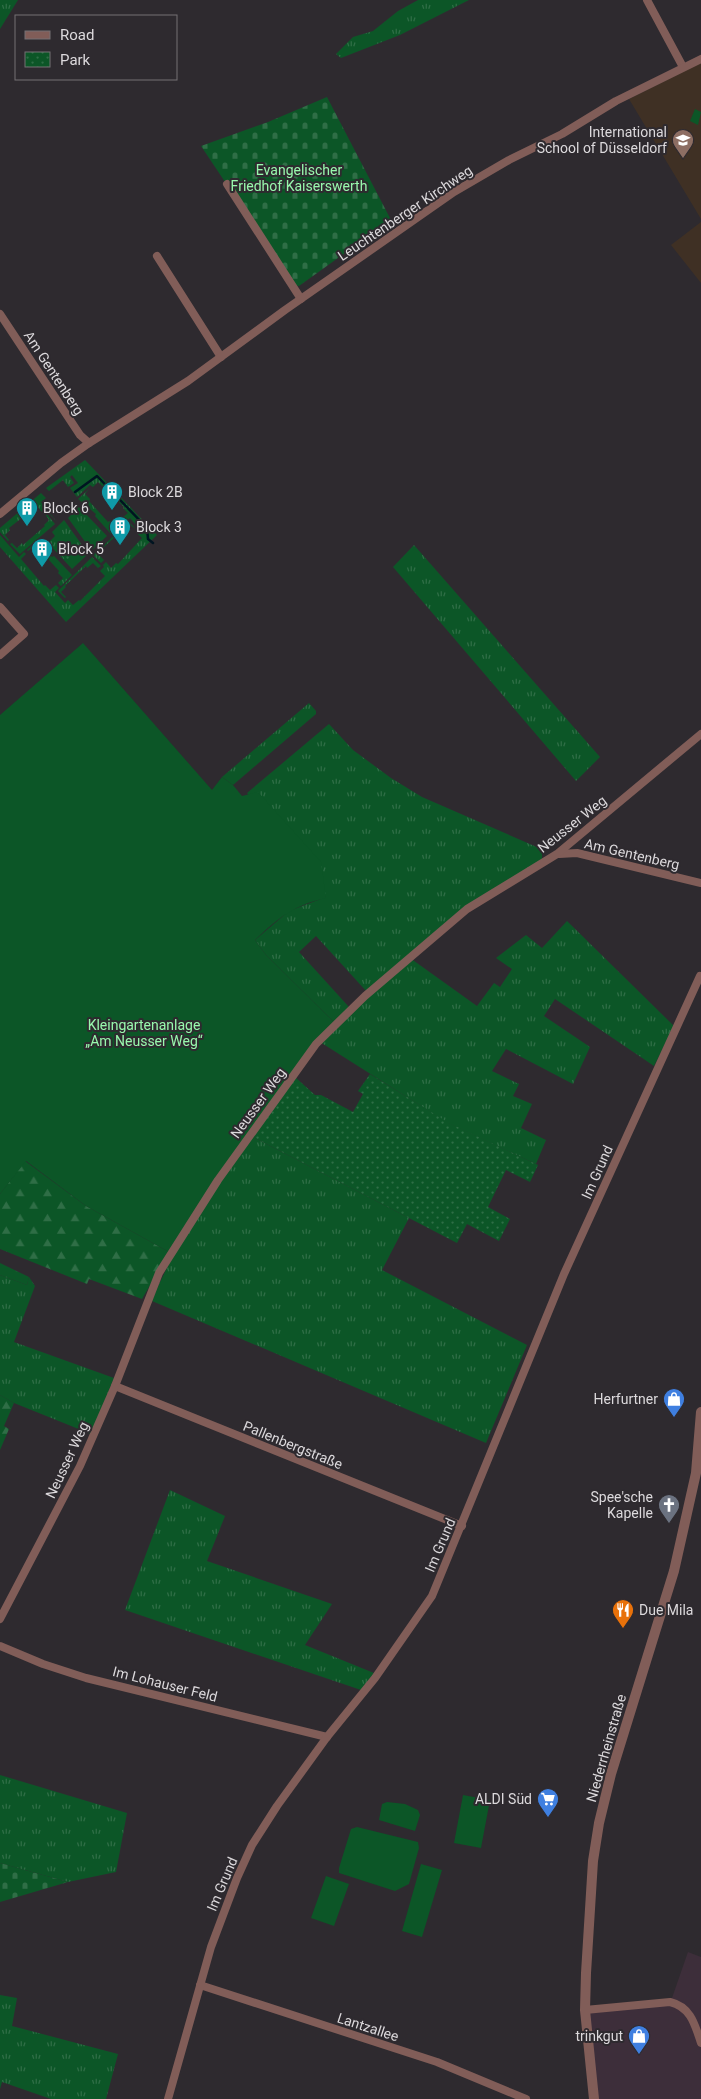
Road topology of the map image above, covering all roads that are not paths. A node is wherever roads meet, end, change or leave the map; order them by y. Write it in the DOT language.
graph roads {
  1 [pos="647,0"];
  2 [pos="701,59"];
  3 [pos="683,67"];
  4 [pos="227,184"];
  5 [pos="157,256"];
  6 [pos="301,299"];
  7 [pos="0,314"];
  8 [pos="221,357"];
  9 [pos="89,443"];
  10 [pos="0,514"];
  11 [pos="0,607"];
  12 [pos="0,655"];
  13 [pos="701,734"];
  14 [pos="557,854"];
  15 [pos="701,883"];
  16 [pos="701,975"];
  17 [pos="115,1386"];
  18 [pos="701,1412"];
  19 [pos="462,1526"];
  20 [pos="0,1619"];
  21 [pos="0,1646"];
  22 [pos="327,1737"];
  23 [pos="200,1985"];
  24 [pos="585,2010"];
  25 [pos="701,2043"];
  26 [pos="168,2099"];
  27 [pos="526,2099"];
  28 [pos="594,2099"];
  1 -- 3 [label="street"];
  2 -- 3 [label="street, Leuchtenberger Kirchweg"];
  3 -- 6 [label="street, Leuchtenberger Kirchweg"];
  4 -- 6 [label="street"];
  5 -- 8 [label="street"];
  6 -- 8 [label="street, Leuchtenberger Kirchweg"];
  7 -- 9 [label="street, Am Gentenberg"];
  8 -- 9 [label="street, Leuchtenberger Kirchweg"];
  9 -- 10 [label="street, Leuchtenberger Kirchweg"];
  11 -- 12 [label="street"];
  13 -- 14 [label="street, Neusser Weg"];
  14 -- 15 [label="street, Am Gentenberg"];
  14 -- 17 [label="street, Neusser Weg"];
  16 -- 19 [label="street, Im Grund"];
  17 -- 19 [label="street, Pallenbergstraße"];
  17 -- 20 [label="street, Neusser Weg"];
  18 -- 24 [label="street, Niederrheinstraße"];
  19 -- 22 [label="street, Im Grund"];
  21 -- 22 [label="street, Im Lohauser Feld"];
  22 -- 23 [label="street, Im Grund"];
  23 -- 26 [label="street, Im Grund"];
  23 -- 27 [label="street, Lantzallee"];
  24 -- 25 [label="street"];
  24 -- 28 [label="street, Niederrheinstraße"];
}
